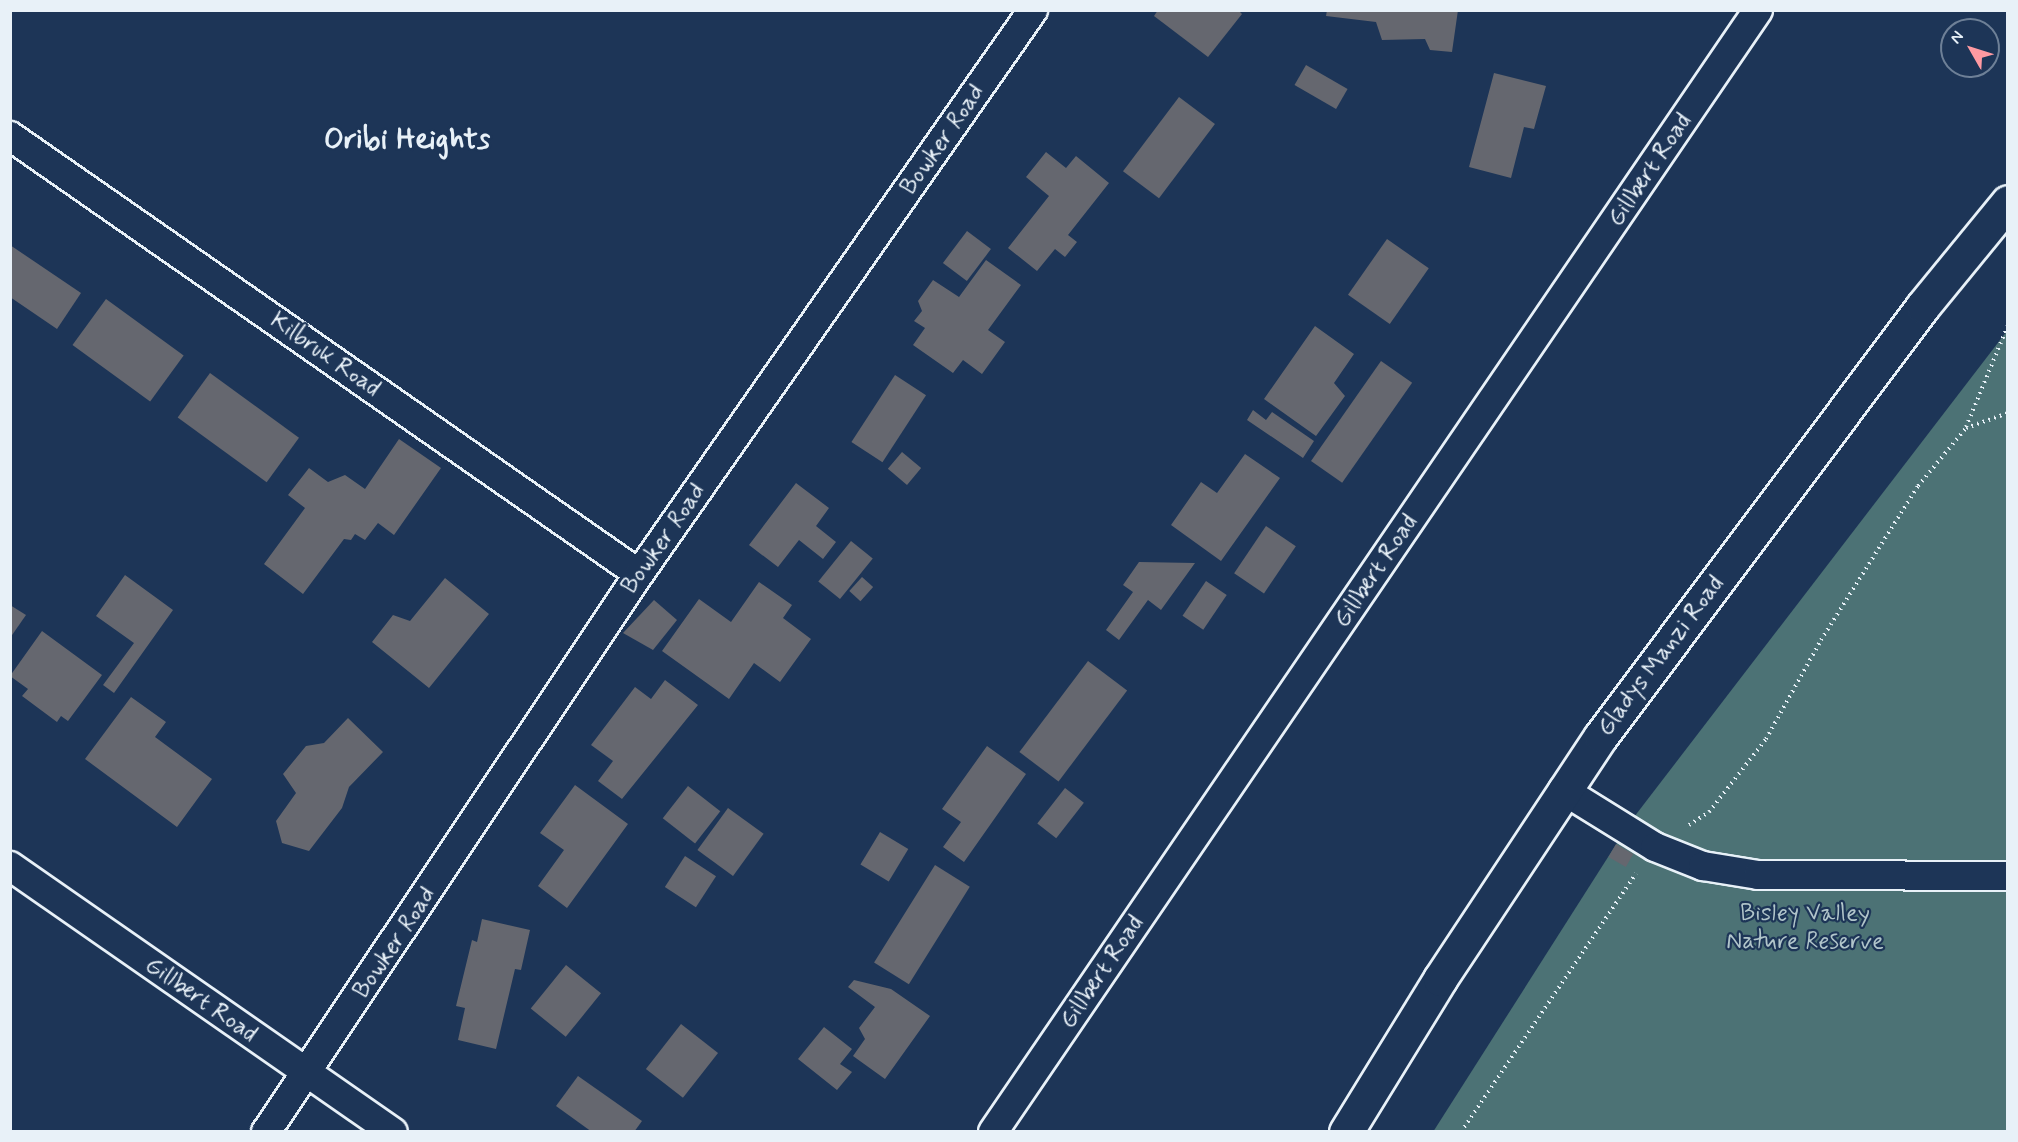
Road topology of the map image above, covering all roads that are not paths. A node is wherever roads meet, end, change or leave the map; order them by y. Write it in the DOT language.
graph roads {
  1 [pos="1033,10"];
  2 [pos="1758,10"];
  3 [pos="10,136"];
  4 [pos="2007,202"];
  5 [pos="639,574"];
  6 [pos="1563,790"];
  7 [pos="10,866"];
  8 [pos="2007,876"];
  9 [pos="307,1075"];
  10 [pos="266,1131"];
  11 [pos="393,1131"];
  12 [pos="993,1131"];
  13 [pos="1346,1131"];
  1 -- 5 [label="street, Bowker Road"];
  2 -- 12 [label="street, Gillbert Road"];
  3 -- 5 [label="street, Kilbruk Road"];
  4 -- 6 [label="main road, Gladys Manzi Road"];
  5 -- 9 [label="street, Bowker Road"];
  6 -- 8 [label="street"];
  6 -- 13 [label="main road, Gladys Manzi Road"];
  7 -- 9 [label="street, Gillbert Road"];
  9 -- 10 [label="street, Bowker Road"];
  9 -- 11 [label="street, Gillbert Road"];
}
